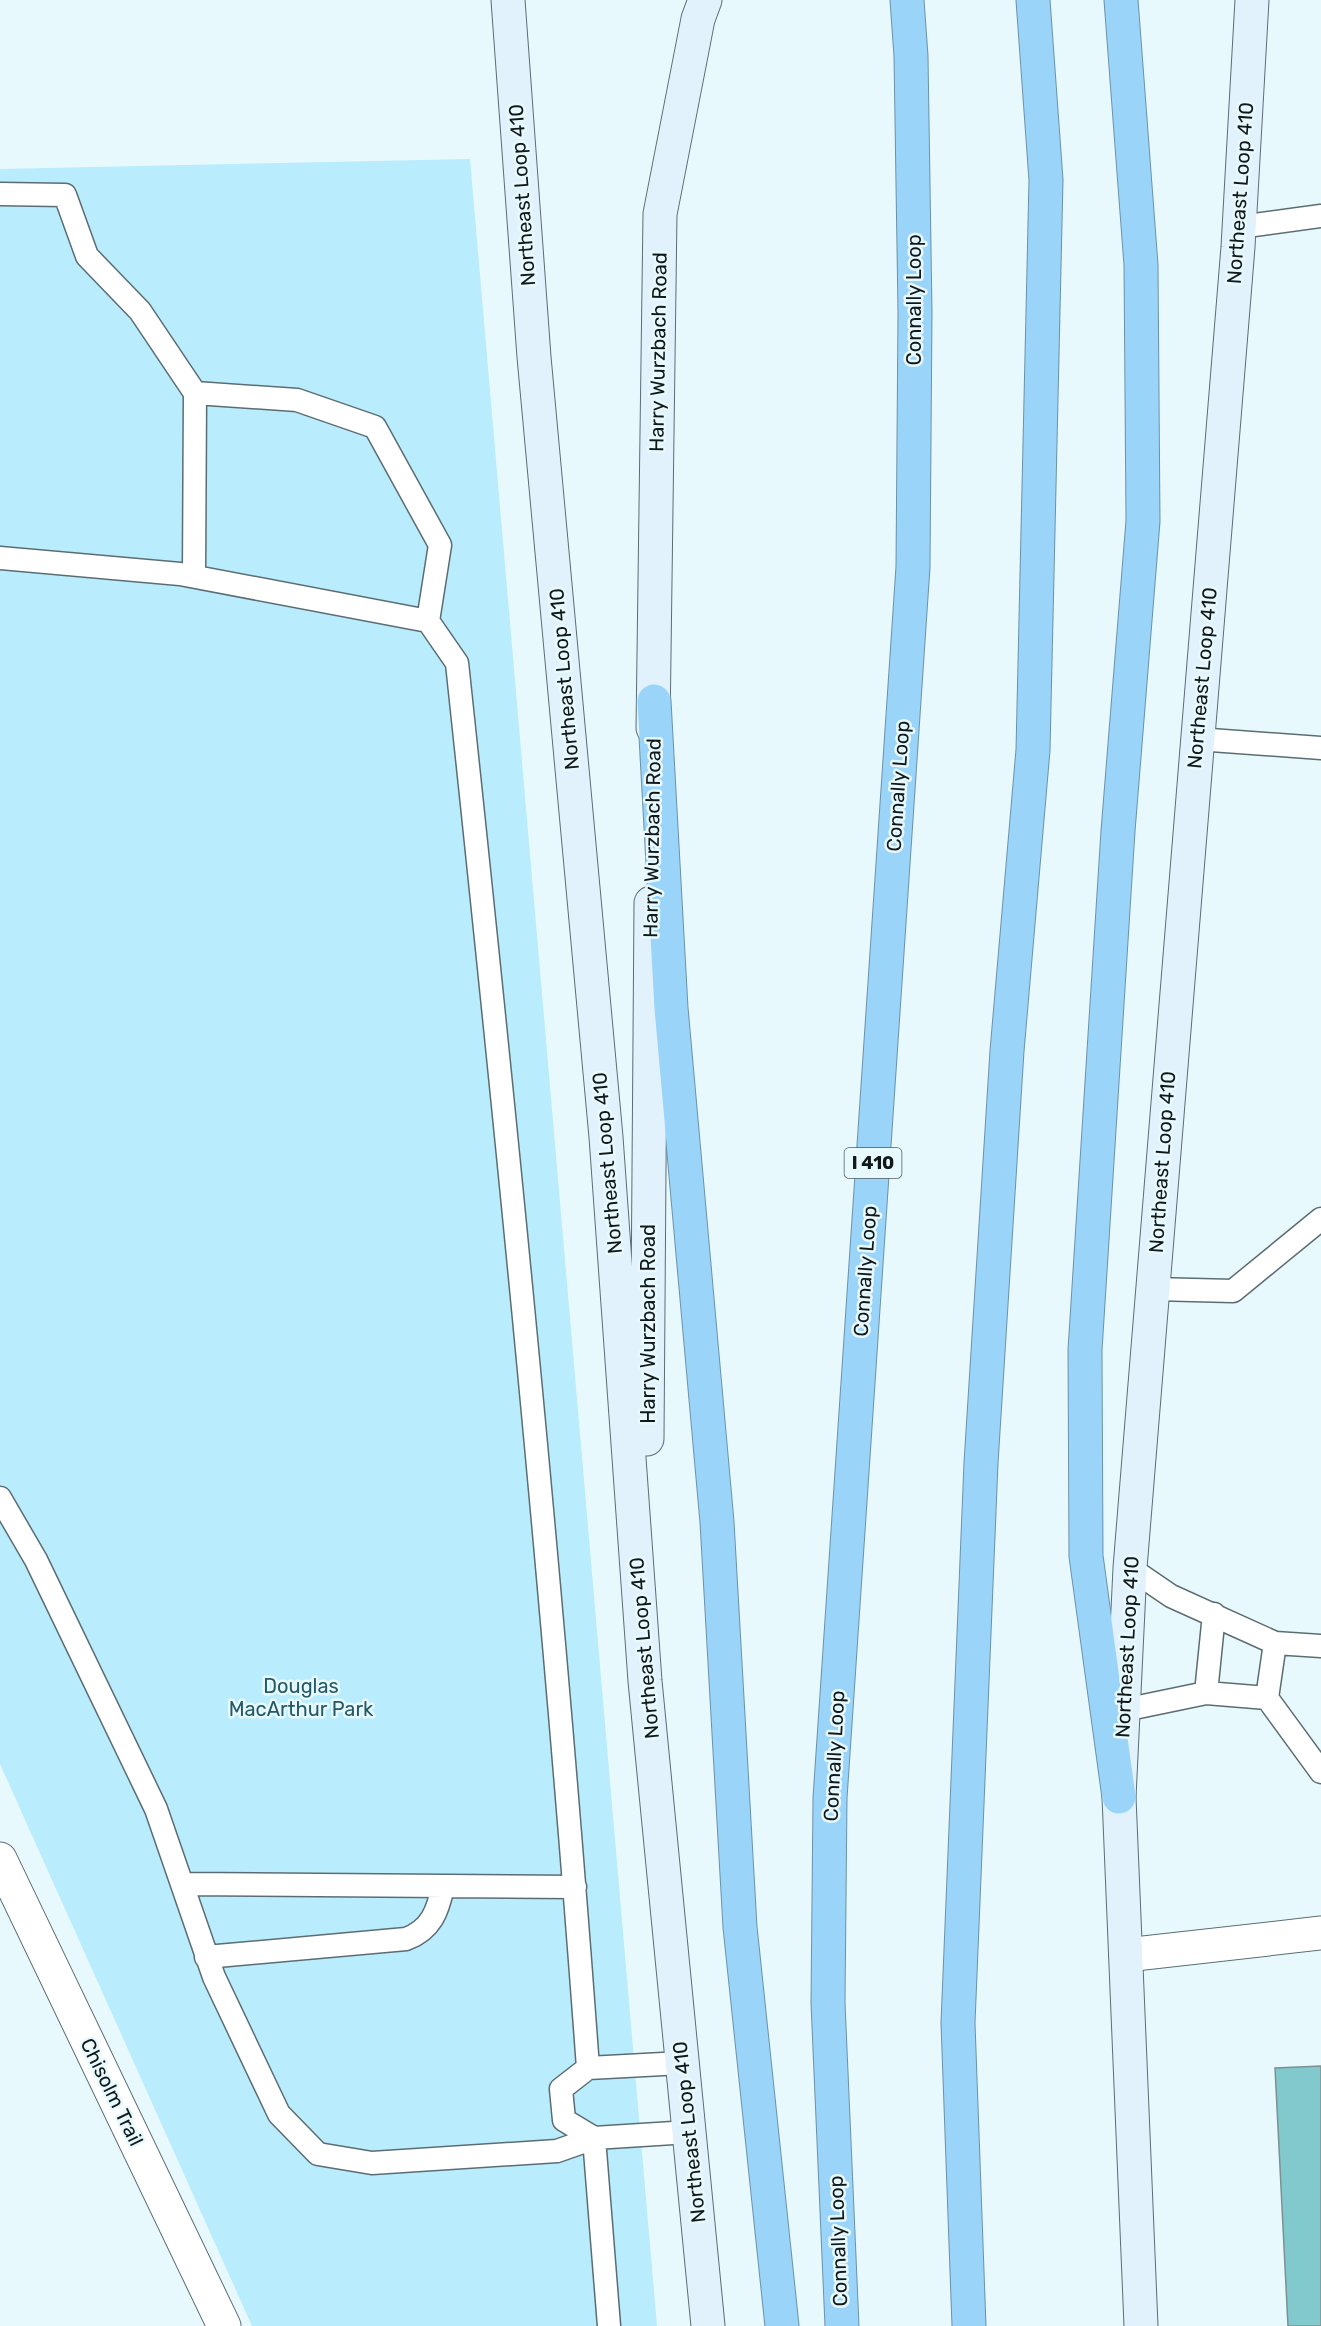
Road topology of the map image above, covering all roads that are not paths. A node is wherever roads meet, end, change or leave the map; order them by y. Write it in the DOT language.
graph roads {
  1 [pos="508,0"];
  2 [pos="705,0"];
  3 [pos="907,0"];
  4 [pos="1033,0"];
  5 [pos="1121,0"];
  6 [pos="1252,0"];
  7 [pos="0,194"];
  8 [pos="1321,216"];
  9 [pos="1239,227"];
  10 [pos="195,393"];
  11 [pos="0,558"];
  12 [pos="194,576"];
  13 [pos="428,621"];
  14 [pos="654,701"];
  15 [pos="1197,739"];
  16 [pos="1321,748"];
  17 [pos="1321,1219"];
  18 [pos="1153,1289"];
  19 [pos="0,1498"];
  20 [pos="1130,1568"];
  21 [pos="1214,1614"];
  22 [pos="1275,1643"];
  23 [pos="1321,1646"];
  24 [pos="645,1681"];
  25 [pos="1206,1693"];
  26 [pos="1266,1698"];
  27 [pos="1124,1710"];
  28 [pos="1321,1772"];
  29 [pos="1119,1797"];
  30 [pos="3,1872"];
  31 [pos="182,1884"];
  32 [pos="443,1886"];
  33 [pos="575,1887"];
  34 [pos="1321,1934"];
  35 [pos="1126,1955"];
  36 [pos="206,1957"];
  37 [pos="682,2063"];
  38 [pos="588,2068"];
  39 [pos="689,2132"];
  40 [pos="594,2138"];
  41 [pos="224,2326"];
  42 [pos="609,2326"];
  43 [pos="708,2326"];
  44 [pos="782,2326"];
  45 [pos="842,2326"];
  46 [pos="969,2326"];
  47 [pos="1141,2326"];
  1 -- 24 [label="main road, Northeast Loop 410"];
  2 -- 14 [label="main road, Harry Wurzbach Road"];
  3 -- 45 [label="highway, Connally Loop / I 410"];
  4 -- 46 [label="highway"];
  5 -- 29 [label="highway"];
  6 -- 9 [label="main road, Northeast Loop 410"];
  7 -- 10 [label="lane"];
  8 -- 9 [label="lane"];
  9 -- 15 [label="main road, Northeast Loop 410"];
  10 -- 12 [label="lane"];
  10 -- 13 [label="lane"];
  11 -- 12 [label="lane"];
  12 -- 13 [label="lane"];
  13 -- 33 [label="lane"];
  14 -- 24 [label="main road, Harry Wurzbach Road"];
  14 -- 44 [label="highway"];
  15 -- 16 [label="lane"];
  15 -- 18 [label="main road, Northeast Loop 410"];
  17 -- 18 [label="lane"];
  18 -- 20 [label="main road, Northeast Loop 410"];
  19 -- 31 [label="lane"];
  20 -- 21 [label="lane"];
  20 -- 27 [label="main road, Northeast Loop 410"];
  21 -- 22 [label="lane"];
  21 -- 25 [label="lane"];
  22 -- 23 [label="lane"];
  22 -- 26 [label="lane"];
  24 -- 37 [label="main road, Northeast Loop 410"];
  25 -- 26 [label="lane"];
  25 -- 27 [label="lane"];
  26 -- 28 [label="lane"];
  27 -- 29 [label="main road, Northeast Loop 410"];
  29 -- 35 [label="main road, Northeast Loop 410"];
  30 -- 41 [label="street, Chisolm Trail"];
  31 -- 32 [label="lane"];
  31 -- 36 [label="lane"];
  32 -- 33 [label="lane"];
  32 -- 36 [label="lane"];
  33 -- 38 [label="lane"];
  34 -- 35 [label="street"];
  35 -- 47 [label="main road, Northeast Loop 410"];
  36 -- 40 [label="lane"];
  37 -- 38 [label="lane"];
  37 -- 39 [label="main road, Northeast Loop 410"];
  38 -- 40 [label="lane"];
  39 -- 40 [label="lane"];
  39 -- 43 [label="main road, Northeast Loop 410"];
  40 -- 42 [label="lane"];
}
